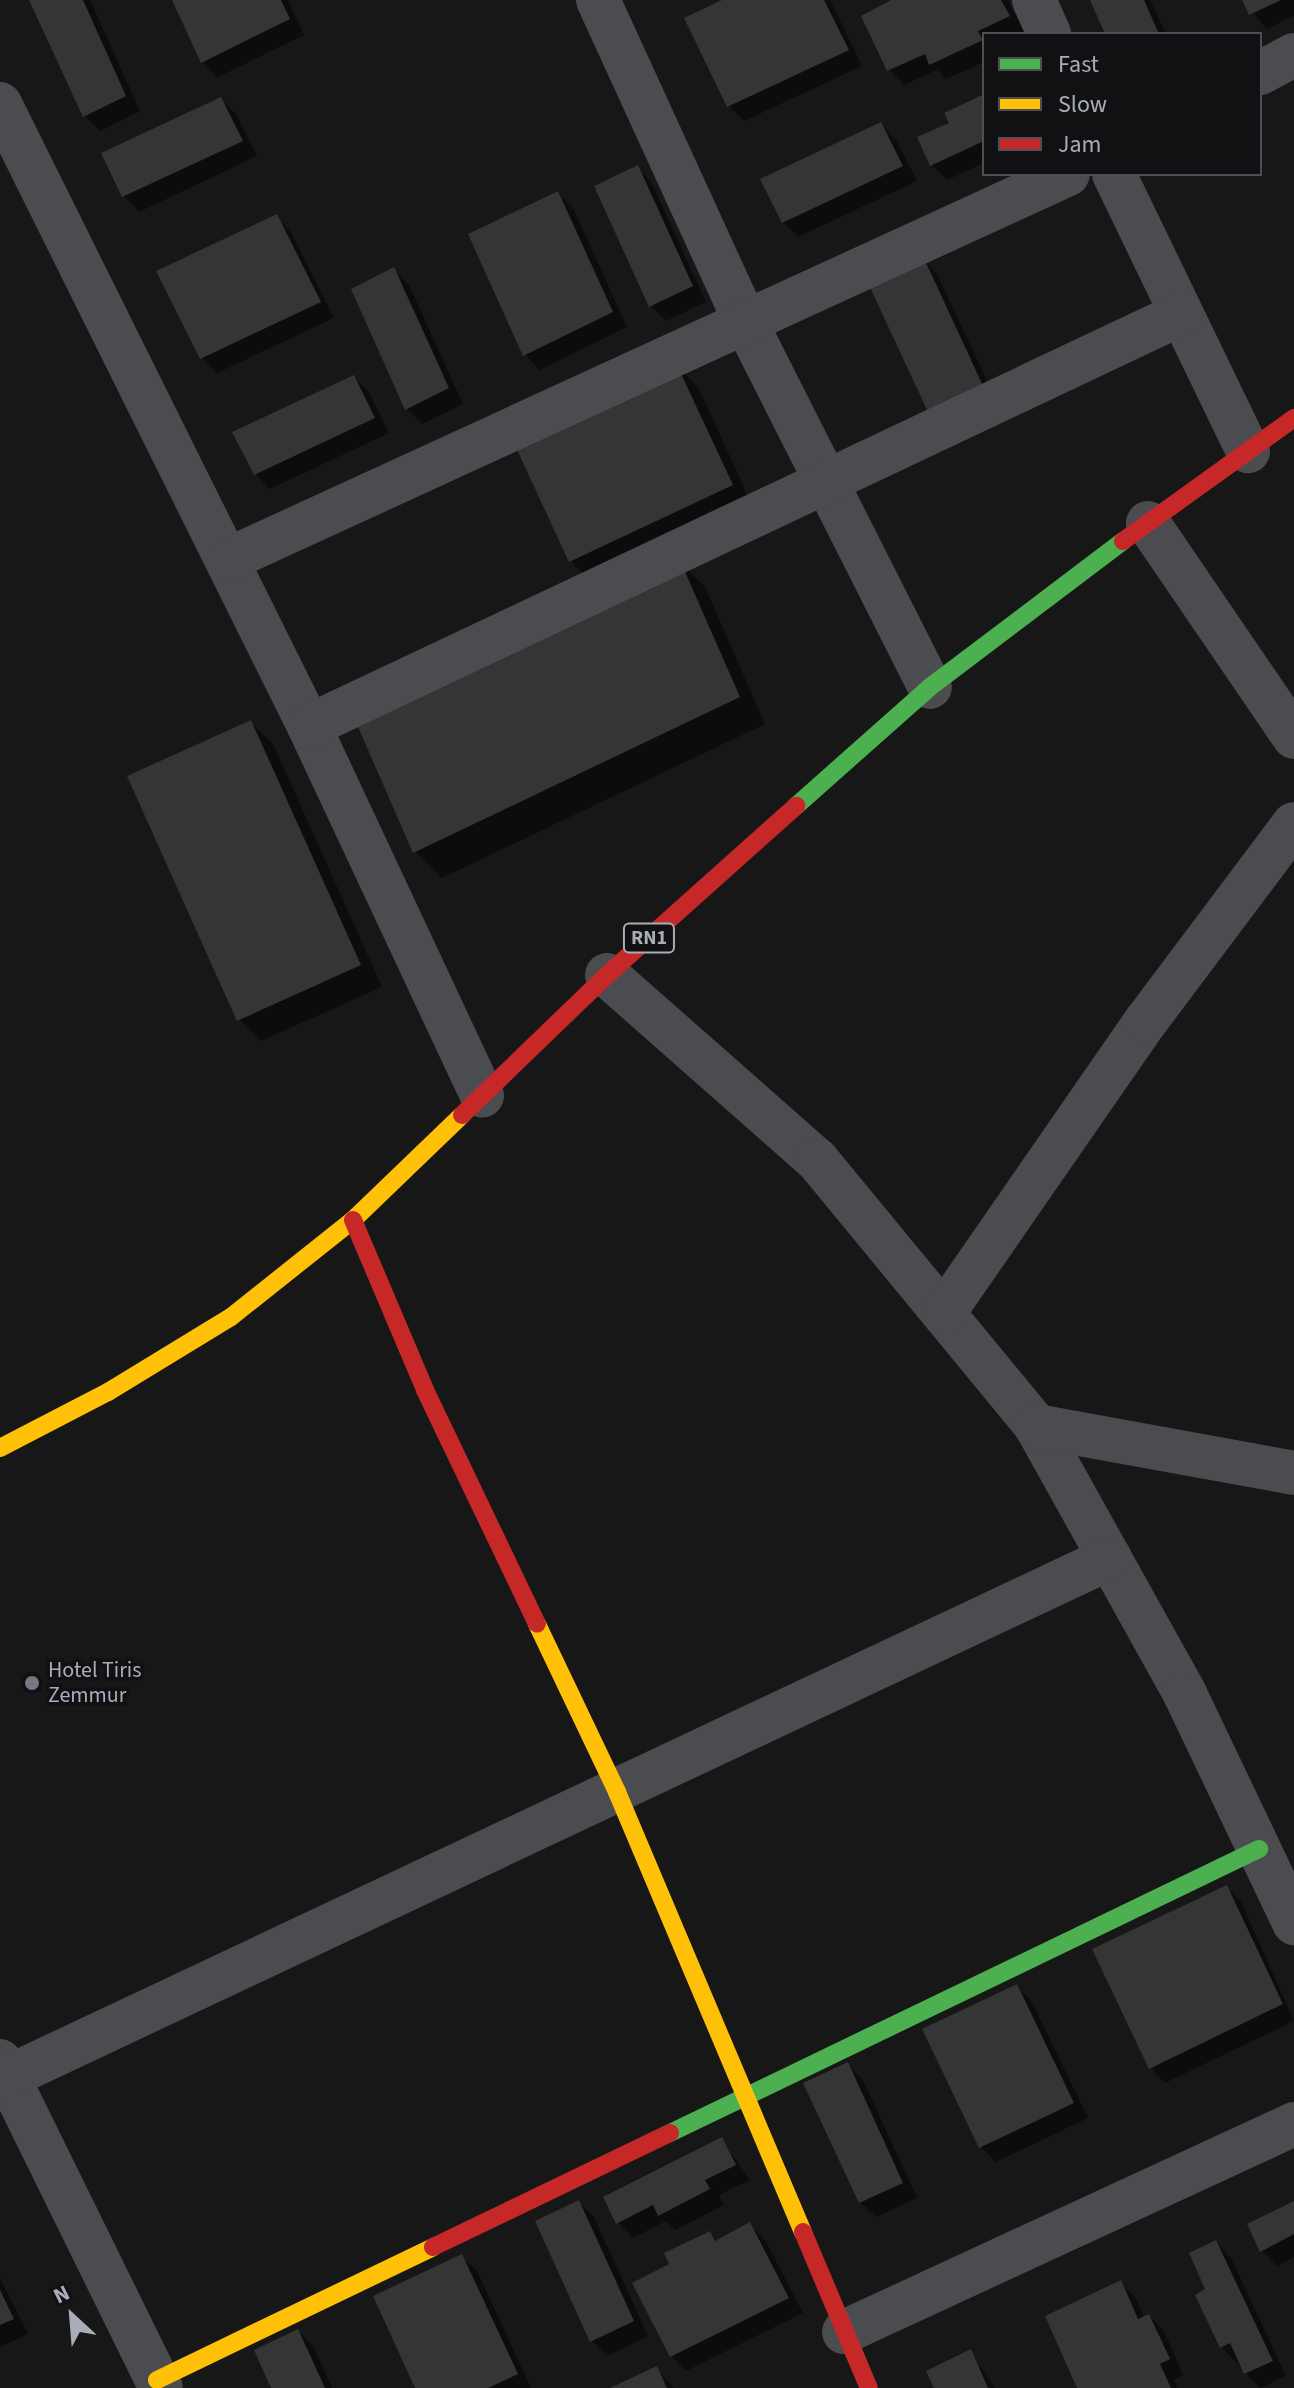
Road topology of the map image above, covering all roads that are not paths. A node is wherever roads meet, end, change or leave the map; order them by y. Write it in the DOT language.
graph roads {
  1 [pos="598,0"];
  2 [pos="1034,0"];
  3 [pos="1048,32"];
  4 [pos="1294,55"];
  5 [pos="1262,72"];
  6 [pos="0,104"];
  7 [pos="1064,176"];
  8 [pos="1115,176"];
  9 [pos="1181,314"];
  10 [pos="745,321"];
  11 [pos="1294,418"];
  12 [pos="1248,451"];
  13 [pos="825,480"];
  14 [pos="1148,523"];
  15 [pos="227,560"];
  16 [pos="930,687"];
  17 [pos="309,726"];
  18 [pos="1294,737"];
  19 [pos="1294,824"];
  20 [pos="607,975"];
  21 [pos="482,1096"];
  22 [pos="353,1220"];
  23 [pos="945,1311"];
  24 [pos="1036,1426"];
  25 [pos="0,1448"];
  26 [pos="1294,1473"];
  27 [pos="1110,1558"];
  28 [pos="617,1792"];
  29 [pos="1259,1849"];
  30 [pos="1294,1923"];
  31 [pos="4,2069"];
  32 [pos="742,2097"];
  33 [pos="1294,2124"];
  34 [pos="844,2332"];
  35 [pos="159,2384"];
  36 [pos="869,2388"];
  1 -- 10 [label="street"];
  2 -- 3 [label="street"];
  4 -- 5 [label="street"];
  6 -- 15 [label="street"];
  7 -- 10 [label="street"];
  8 -- 9 [label="street"];
  9 -- 12 [label="street"];
  9 -- 13 [label="street"];
  10 -- 13 [label="street"];
  10 -- 15 [label="street"];
  11 -- 12 [label="main road, RN1"];
  12 -- 14 [label="main road, RN1"];
  13 -- 16 [label="street"];
  13 -- 17 [label="street"];
  14 -- 16 [label="main road, RN1"];
  14 -- 18 [label="street"];
  15 -- 17 [label="street"];
  16 -- 20 [label="main road, RN1"];
  17 -- 21 [label="street"];
  19 -- 23 [label="street"];
  20 -- 21 [label="main road, RN1"];
  20 -- 23 [label="street"];
  21 -- 22 [label="main road, RN1"];
  22 -- 25 [label="main road, RN1"];
  22 -- 28 [label="main road"];
  23 -- 24 [label="street"];
  24 -- 26 [label="street"];
  24 -- 27 [label="street"];
  27 -- 28 [label="street"];
  27 -- 29 [label="street"];
  28 -- 31 [label="street"];
  28 -- 32 [label="main road"];
  29 -- 30 [label="street"];
  29 -- 32 [label="main road"];
  31 -- 35 [label="street"];
  32 -- 34 [label="main road"];
  32 -- 35 [label="main road"];
  33 -- 34 [label="street"];
  34 -- 36 [label="main road"];
}
